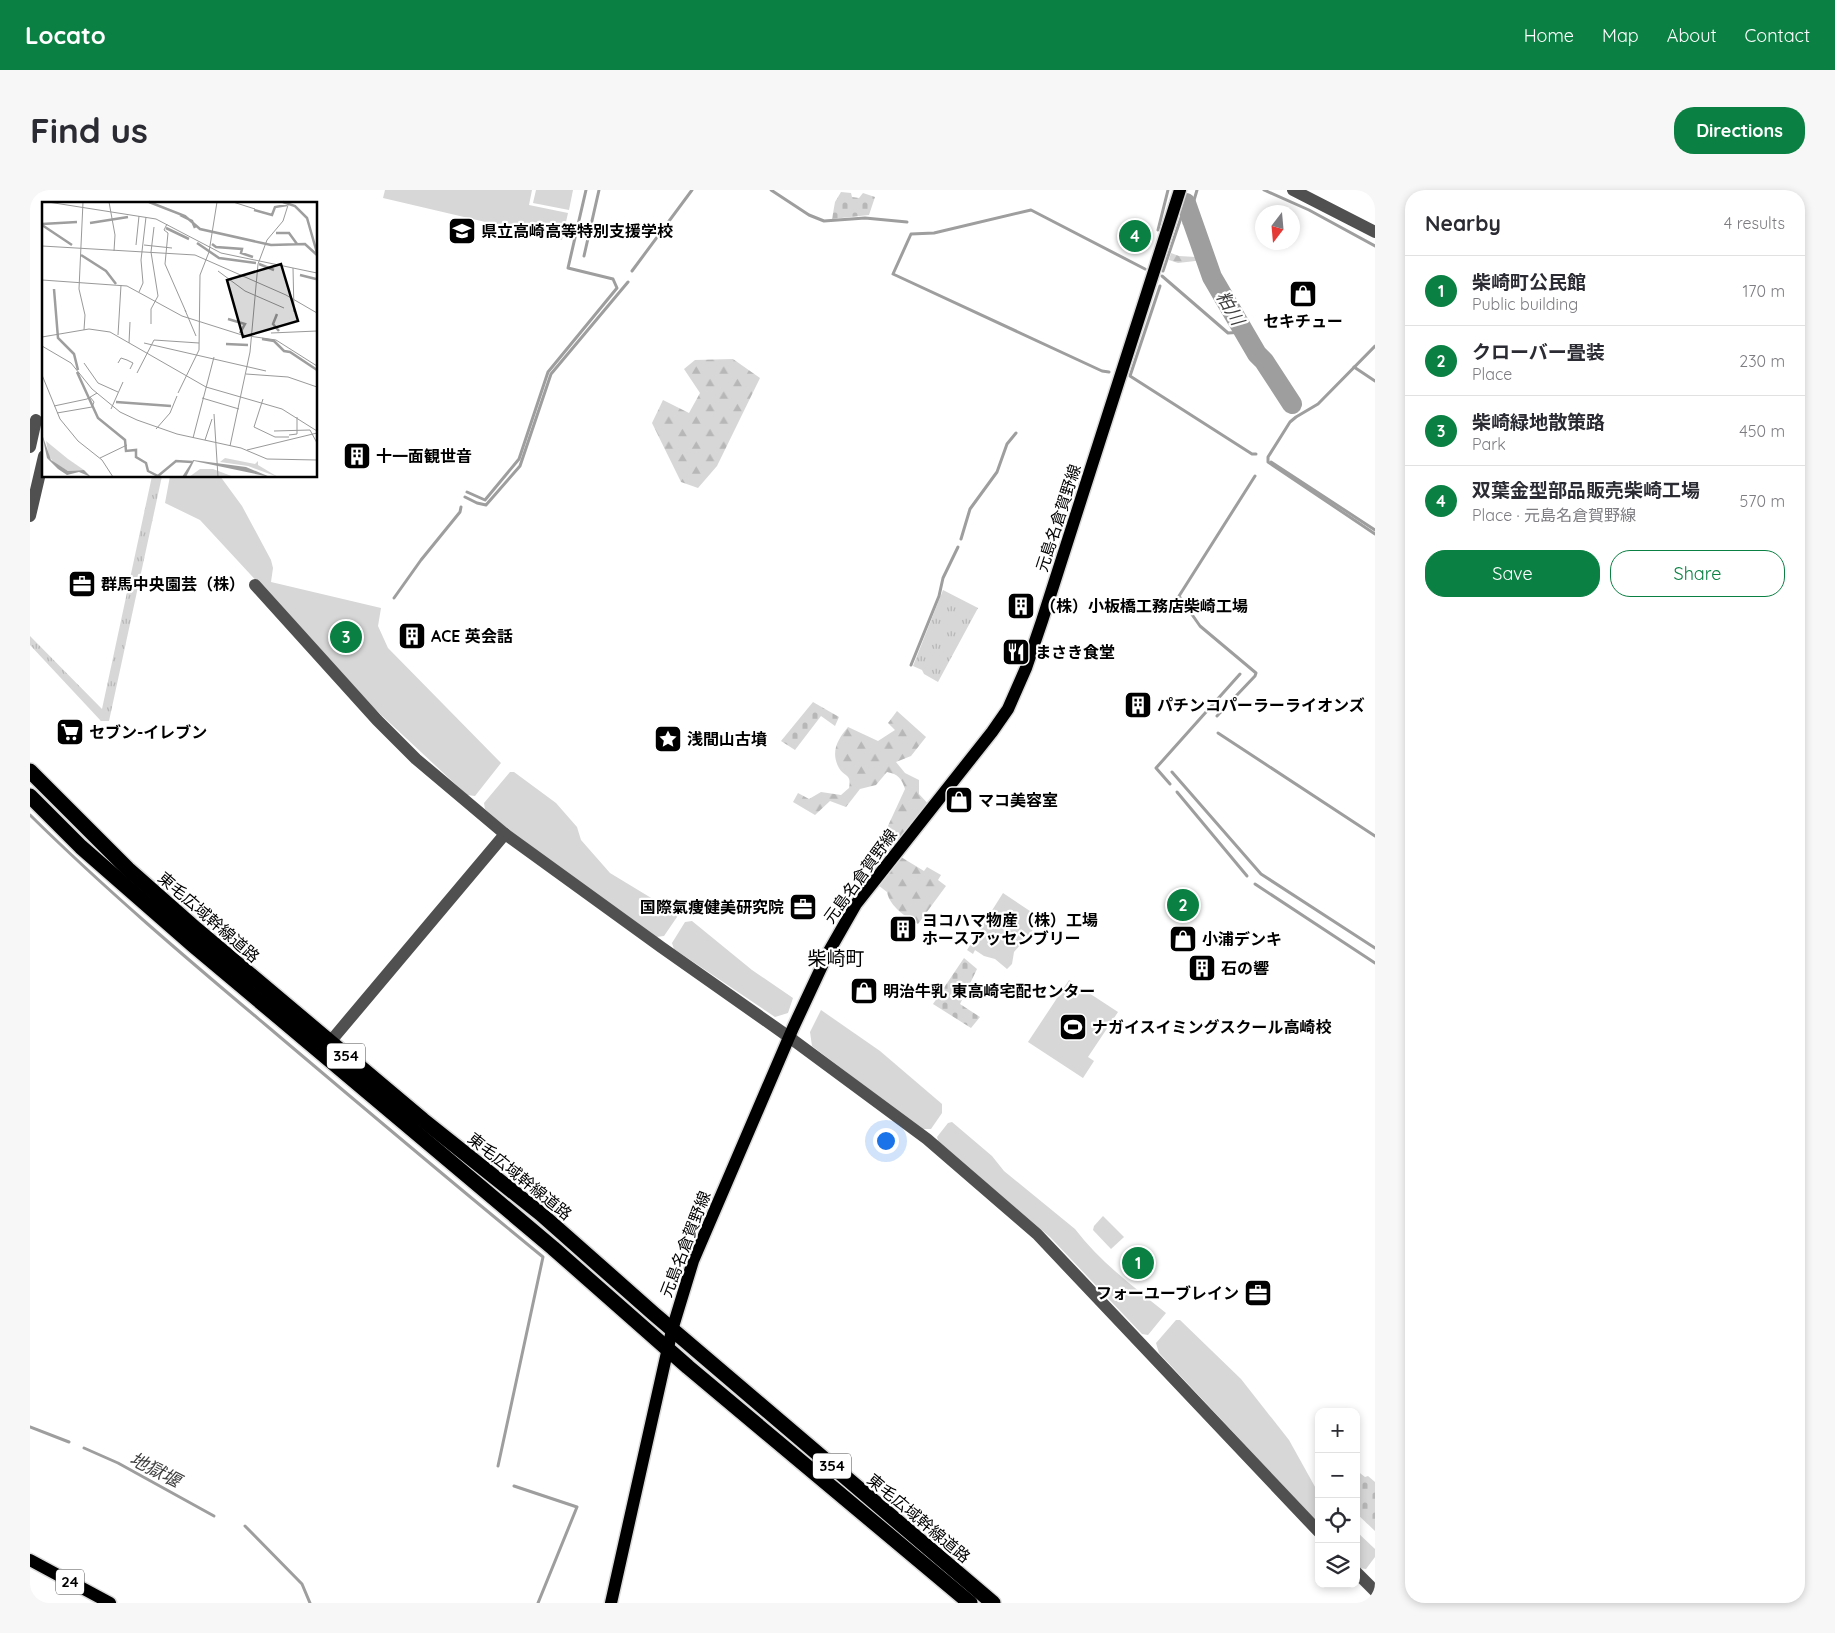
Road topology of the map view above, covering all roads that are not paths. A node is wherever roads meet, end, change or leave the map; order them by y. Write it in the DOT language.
graph roads {
  1 [pos="1180,190"];
  2 [pos="1293,190"];
  3 [pos="1375,232"];
  4 [pos="36,420"];
  5 [pos="30,447"];
  6 [pos="42,465"];
  7 [pos="30,516"];
  8 [pos="255,585"];
  9 [pos="30,771"];
  10 [pos="30,796"];
  11 [pos="505,834"];
  12 [pos="789,1037"];
  13 [pos="330,1042"];
  14 [pos="672,1330"];
  15 [pos="668,1349"];
  16 [pos="1315,1528"];
  17 [pos="30,1560"];
  18 [pos="1360,1576"];
  19 [pos="1375,1591"];
  20 [pos="110,1603"];
  21 [pos="611,1603"];
  22 [pos="970,1603"];
  23 [pos="993,1603"];
  1 -- 12 [label="main road, 元島名倉賀野線"];
  2 -- 3 [label="street"];
  4 -- 5 [label="street"];
  6 -- 7 [label="street"];
  8 -- 11 [label="street"];
  9 -- 13 [label="highway, 東毛広域幹線道路 / 354"];
  10 -- 15 [label="highway, 東毛広域幹線道路 / 354"];
  11 -- 12 [label="street"];
  11 -- 13 [label="street"];
  12 -- 14 [label="main road, 元島名倉賀野線"];
  12 -- 16 [label="street"];
  13 -- 14 [label="highway, 東毛広域幹線道路 / 354"];
  14 -- 15 [label="main road, 元島名倉賀野線"];
  14 -- 23 [label="highway, 東毛広域幹線道路 / 354"];
  15 -- 21 [label="main road, 元島名倉賀野線"];
  15 -- 22 [label="highway, 東毛広域幹線道路 / 354"];
  17 -- 20 [label="main road, 24"];
  18 -- 19 [label="street"];
}
